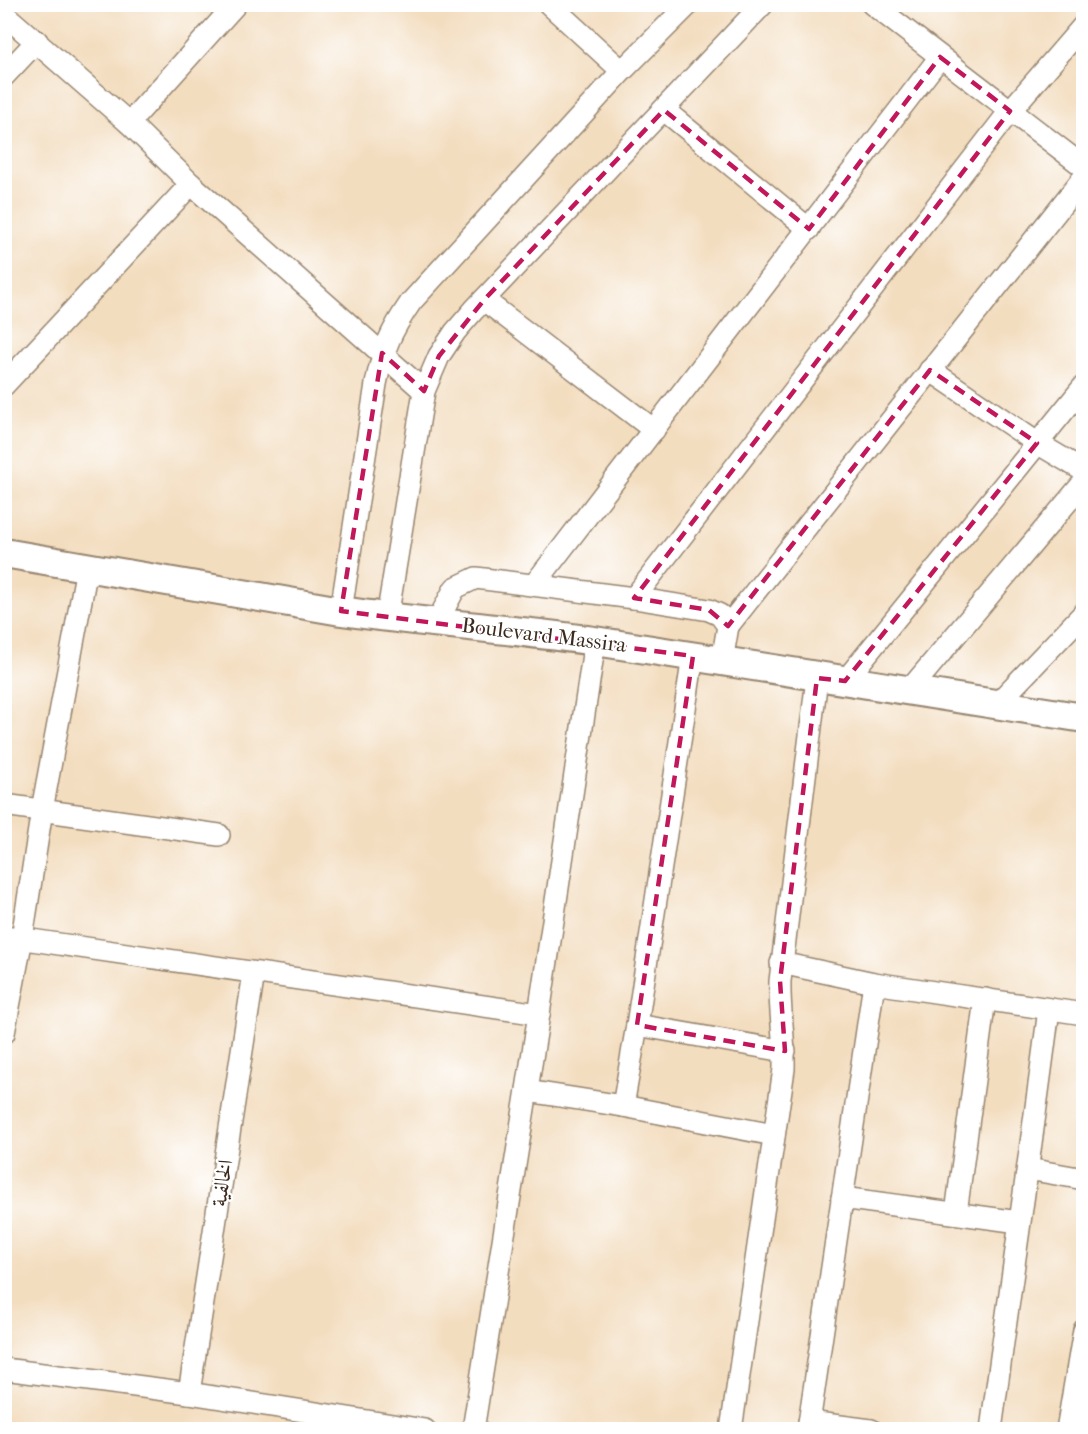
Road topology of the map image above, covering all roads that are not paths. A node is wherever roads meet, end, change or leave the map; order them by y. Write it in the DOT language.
graph roads {
  1 [pos="236,4"];
  2 [pos="549,4"];
  3 [pos="689,4"];
  4 [pos="764,4"];
  5 [pos="872,4"];
  6 [pos="4,14"];
  7 [pos="1083,25"];
  8 [pos="37,41"];
  9 [pos="940,57"];
  10 [pos="622,71"];
  11 [pos="4,76"];
  12 [pos="664,110"];
  13 [pos="1010,111"];
  14 [pos="129,123"];
  15 [pos="1083,167"];
  16 [pos="1083,177"];
  17 [pos="191,184"];
  18 [pos="809,229"];
  19 [pos="484,300"];
  20 [pos="382,353"];
  21 [pos="930,370"];
  22 [pos="4,385"];
  23 [pos="1083,386"];
  24 [pos="424,391"];
  25 [pos="654,430"];
  26 [pos="1037,443"];
  27 [pos="1083,471"];
  28 [pos="1083,482"];
  29 [pos="4,553"];
  30 [pos="87,568"];
  31 [pos="534,585"];
  32 [pos="634,598"];
  33 [pos="341,611"];
  34 [pos="1083,613"];
  35 [pos="387,618"];
  36 [pos="437,622"];
  37 [pos="728,626"];
  38 [pos="595,641"];
  39 [pos="693,656"];
  40 [pos="722,660"];
  41 [pos="831,679"];
  42 [pos="908,692"];
  43 [pos="996,705"];
  44 [pos="1083,718"];
  45 [pos="4,805"];
  46 [pos="42,810"];
  47 [pos="219,835"];
  48 [pos="13,937"];
  49 [pos="781,963"];
  50 [pos="254,973"];
  51 [pos="874,983"];
  52 [pos="985,999"];
  53 [pos="1049,1010"];
  54 [pos="539,1014"];
  55 [pos="1083,1014"];
  56 [pos="637,1025"];
  57 [pos="4,1033"];
  58 [pos="785,1051"];
  59 [pos="527,1091"];
  60 [pos="623,1106"];
  61 [pos="774,1135"];
  62 [pos="1029,1169"];
  63 [pos="1083,1179"];
  64 [pos="842,1198"];
  65 [pos="957,1213"];
  66 [pos="1019,1222"];
  67 [pos="1083,1330"];
  68 [pos="4,1369"];
  69 [pos="189,1393"];
  70 [pos="809,1426"];
  71 [pos="426,1430"];
  72 [pos="473,1430"];
  73 [pos="731,1430"];
  74 [pos="871,1430"];
  75 [pos="991,1430"];
  76 [pos="1067,1430"];
  1 -- 14 [label="street"];
  2 -- 10 [label="street"];
  3 -- 10 [label="street"];
  4 -- 12 [label="street"];
  5 -- 9 [label="street"];
  6 -- 8 [label="street"];
  7 -- 13 [label="street"];
  8 -- 11 [label="street"];
  8 -- 14 [label="street"];
  9 -- 13 [label="street"];
  9 -- 18 [label="street"];
  10 -- 20 [label="street"];
  12 -- 18 [label="street"];
  12 -- 19 [label="street"];
  13 -- 15 [label="street"];
  13 -- 32 [label="street"];
  14 -- 17 [label="street"];
  16 -- 21 [label="street"];
  17 -- 20 [label="street"];
  17 -- 22 [label="street"];
  18 -- 25 [label="street"];
  19 -- 24 [label="street"];
  19 -- 25 [label="street"];
  20 -- 24 [label="street"];
  20 -- 33 [label="street"];
  21 -- 26 [label="street"];
  21 -- 37 [label="street"];
  23 -- 26 [label="street"];
  24 -- 35 [label="street"];
  25 -- 31 [label="street"];
  26 -- 27 [label="street"];
  26 -- 41 [label="street"];
  28 -- 42 [label="street"];
  29 -- 30 [label="main road, Boulevard Massira"];
  30 -- 33 [label="main road, Boulevard Massira"];
  30 -- 46 [label="street"];
  31 -- 32 [label="street"];
  31 -- 36 [label="street"];
  32 -- 37 [label="street"];
  33 -- 35 [label="main road, Boulevard Massira"];
  34 -- 43 [label="street"];
  35 -- 36 [label="main road, Boulevard Massira"];
  36 -- 38 [label="main road, Boulevard Massira"];
  37 -- 40 [label="street"];
  38 -- 39 [label="main road, Boulevard Massira"];
  38 -- 54 [label="street"];
  39 -- 40 [label="main road, Boulevard Massira"];
  39 -- 56 [label="street"];
  40 -- 41 [label="main road, Boulevard Massira"];
  41 -- 42 [label="main road, Boulevard Massira"];
  41 -- 49 [label="street"];
  42 -- 43 [label="main road, Boulevard Massira"];
  43 -- 44 [label="main road, Boulevard Massira"];
  45 -- 46 [label="street"];
  46 -- 47 [label="street"];
  46 -- 48 [label="street"];
  48 -- 50 [label="street"];
  48 -- 57 [label="street"];
  49 -- 51 [label="street"];
  49 -- 58 [label="street"];
  50 -- 54 [label="street"];
  50 -- 69 [label="street, الخالفية"];
  51 -- 52 [label="street"];
  51 -- 64 [label="street"];
  52 -- 53 [label="street"];
  52 -- 65 [label="street"];
  53 -- 55 [label="street"];
  53 -- 62 [label="street"];
  54 -- 59 [label="street"];
  56 -- 58 [label="street"];
  56 -- 60 [label="street"];
  58 -- 61 [label="street"];
  59 -- 60 [label="street"];
  59 -- 72 [label="street"];
  60 -- 61 [label="street"];
  61 -- 73 [label="street"];
  62 -- 63 [label="street"];
  62 -- 66 [label="street"];
  64 -- 65 [label="street"];
  64 -- 70 [label="street"];
  65 -- 66 [label="street"];
  66 -- 75 [label="street"];
  67 -- 76 [label="street"];
  68 -- 69 [label="street"];
  69 -- 71 [label="street"];
  70 -- 74 [label="street"];
}
